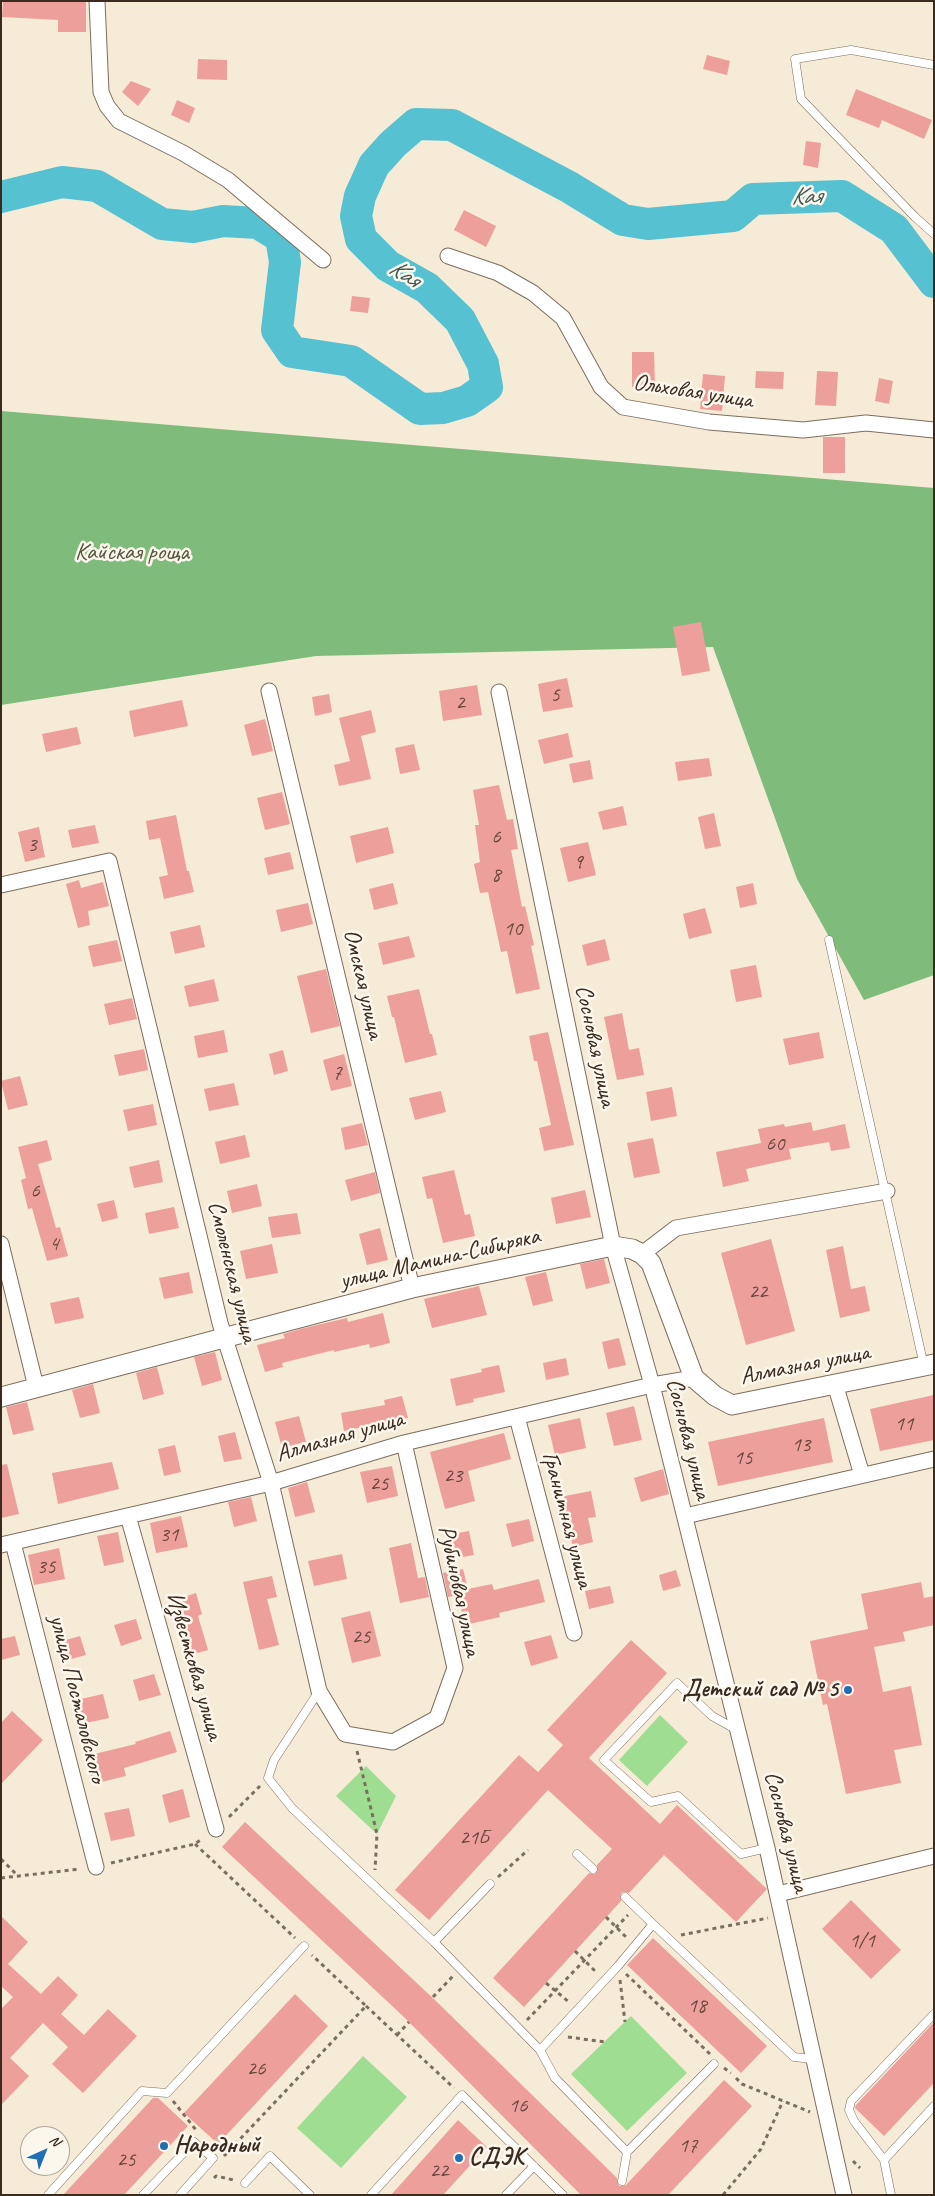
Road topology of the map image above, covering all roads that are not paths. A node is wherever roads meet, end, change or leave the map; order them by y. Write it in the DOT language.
graph roads {
  1 [pos="97,1"];
  2 [pos="934,65"];
  3 [pos="934,234"];
  4 [pos="448,256"];
  5 [pos="323,260"];
  6 [pos="934,430"];
  7 [pos="269,691"];
  8 [pos="499,692"];
  9 [pos="1,885"];
  10 [pos="829,940"];
  11 [pos="887,1191"];
  12 [pos="1,1244"];
  13 [pos="614,1246"];
  14 [pos="642,1254"];
  15 [pos="412,1288"];
  16 [pos="224,1338"];
  17 [pos="929,1365"];
  18 [pos="694,1378"];
  19 [pos="652,1384"];
  20 [pos="836,1384"];
  21 [pos="36,1388"];
  22 [pos="1,1397"];
  23 [pos="518,1417"];
  24 [pos="404,1443"];
  25 [pos="934,1459"];
  26 [pos="862,1475"];
  27 [pos="271,1483"];
  28 [pos="128,1516"];
  29 [pos="685,1516"];
  30 [pos="7,1544"];
  31 [pos="574,1633"];
  32 [pos="319,1691"];
  33 [pos="737,1730"];
  34 [pos="216,1829"];
  35 [pos="767,1848"];
  36 [pos="577,1854"];
  37 [pos="934,1856"];
  38 [pos="96,1867"];
  39 [pos="593,1869"];
  40 [pos="490,1884"];
  41 [pos="778,1894"];
  42 [pos="625,1897"];
  43 [pos="653,1924"];
  44 [pos="434,1942"];
  45 [pos="304,1946"];
  46 [pos="934,2014"];
  47 [pos="540,2050"];
  48 [pos="812,2059"];
  49 [pos="714,2064"];
  50 [pos="934,2106"];
  51 [pos="627,2152"];
  52 [pos="884,2160"];
  53 [pos="534,2166"];
  54 [pos="622,2182"];
  55 [pos="245,2183"];
  56 [pos="48,2195"];
  57 [pos="143,2195"];
  58 [pos="180,2195"];
  59 [pos="310,2195"];
  60 [pos="370,2195"];
  61 [pos="506,2195"];
  62 [pos="563,2195"];
  63 [pos="844,2195"];
  64 [pos="891,2195"];
  1 -- 5 [label="street"];
  2 -- 3 [label="lane"];
  4 -- 6 [label="street, Ольховая улица"];
  7 -- 15 [label="street, Омская улица"];
  8 -- 13 [label="street, Сосновая улица"];
  9 -- 16 [label="street, Смоленская улица"];
  10 -- 11 [label="lane"];
  11 -- 14 [label="street"];
  11 -- 17 [label="lane"];
  12 -- 21 [label="street"];
  13 -- 14 [label="street, улица Мамина-Сибиряка"];
  13 -- 15 [label="street, улица Мамина-Сибиряка"];
  13 -- 19 [label="street, Сосновая улица"];
  14 -- 18 [label="street, Алмазная улица"];
  15 -- 16 [label="street, улица Мамина-Сибиряка"];
  16 -- 21 [label="street, улица Мамина-Сибиряка"];
  16 -- 27 [label="street, Смоленская улица"];
  17 -- 20 [label="street, Алмазная улица"];
  18 -- 19 [label="street, Алмазная улица"];
  18 -- 20 [label="street, Алмазная улица"];
  19 -- 23 [label="street, Алмазная улица"];
  19 -- 29 [label="street, Сосновая улица"];
  20 -- 26 [label="street"];
  21 -- 22 [label="street, улица Мамина-Сибиряка"];
  23 -- 24 [label="street, Алмазная улица"];
  23 -- 31 [label="street, Гранитная улица"];
  24 -- 27 [label="street, Алмазная улица"];
  24 -- 32 [label="street, Рубиновая улица"];
  25 -- 26 [label="street"];
  26 -- 29 [label="street"];
  27 -- 28 [label="street, Алмазная улица"];
  27 -- 32 [label="street, Смоленская улица"];
  28 -- 30 [label="street, Алмазная улица"];
  28 -- 34 [label="street, Известковая улица"];
  29 -- 33 [label="street, Сосновая улица"];
  30 -- 38 [label="street, улица Посталовского"];
  32 -- 44 [label="lane"];
  33 -- 35 [label="street, Сосновая улица"];
  33 -- 35 [label="lane"];
  35 -- 41 [label="street, Сосновая улица"];
  36 -- 39 [label="lane"];
  37 -- 41 [label="street"];
  40 -- 44 [label="lane"];
  41 -- 48 [label="street, Сосновая улица"];
  42 -- 43 [label="lane"];
  43 -- 47 [label="lane"];
  43 -- 48 [label="lane"];
  44 -- 47 [label="lane"];
  45 -- 56 [label="lane"];
  46 -- 52 [label="lane"];
  47 -- 51 [label="lane"];
  48 -- 63 [label="street, Сосновая улица"];
  49 -- 51 [label="lane"];
  50 -- 52 [label="lane"];
  51 -- 54 [label="lane"];
  52 -- 64 [label="lane"];
  53 -- 60 [label="lane"];
  53 -- 61 [label="lane"];
  53 -- 62 [label="lane"];
  55 -- 59 [label="lane"];
  57 -- 58 [label="lane"];
}
